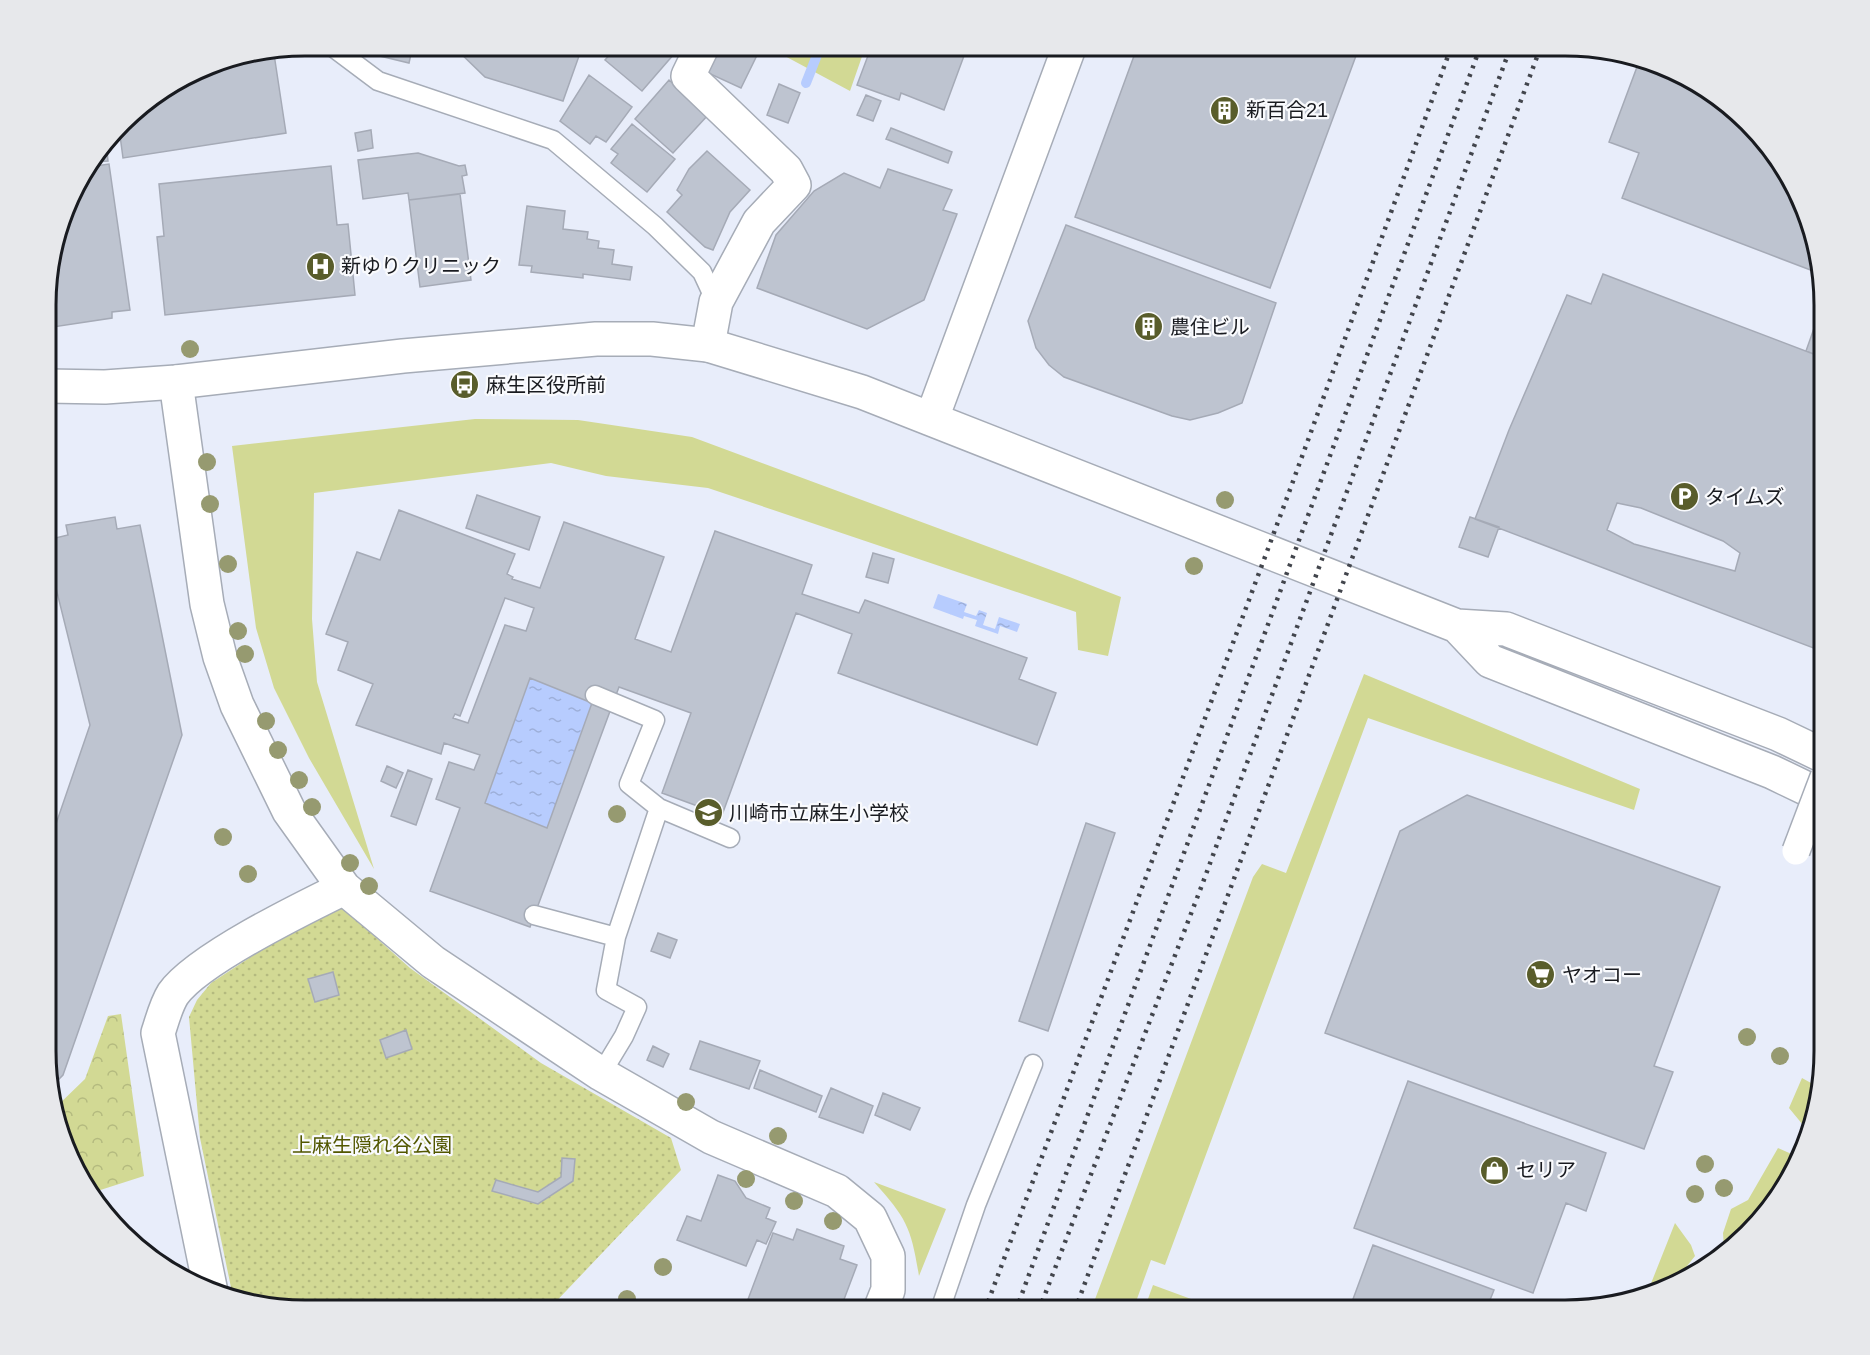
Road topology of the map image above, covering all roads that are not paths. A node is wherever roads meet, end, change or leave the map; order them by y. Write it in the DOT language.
graph roads {
  1 [pos="345,56"];
  2 [pos="698,56"];
  3 [pos="1066,56"];
  4 [pos="716,302"];
  5 [pos="708,345"];
  6 [pos="176,382"];
  7 [pos="56,386"];
  8 [pos="932,418"];
  9 [pos="1457,626"];
  10 [pos="595,695"];
  11 [pos="1815,752"];
  12 [pos="1815,793"];
  13 [pos="1815,801"];
  14 [pos="659,808"];
  15 [pos="730,838"];
  16 [pos="1796,851"];
  17 [pos="344,888"];
  18 [pos="534,915"];
  19 [pos="616,937"];
  20 [pos="1033,1064"];
  21 [pos="601,1074"];
  22 [pos="209,1281"];
  23 [pos="884,1300"];
  24 [pos="943,1300"];
  1 -- 4 [label="lane"];
  2 -- 4 [label="street"];
  3 -- 8 [label="street"];
  4 -- 5 [label="street"];
  5 -- 6 [label="street"];
  5 -- 8 [label="street"];
  6 -- 7 [label="street"];
  6 -- 17 [label="street"];
  8 -- 9 [label="street"];
  9 -- 11 [label="street"];
  9 -- 12 [label="street"];
  10 -- 14 [label="lane"];
  13 -- 16 [label="street, bridge"];
  14 -- 15 [label="lane"];
  14 -- 19 [label="lane"];
  17 -- 21 [label="street"];
  17 -- 22 [label="street"];
  18 -- 19 [label="lane"];
  19 -- 21 [label="lane"];
  20 -- 24 [label="lane"];
  21 -- 23 [label="street"];
}
